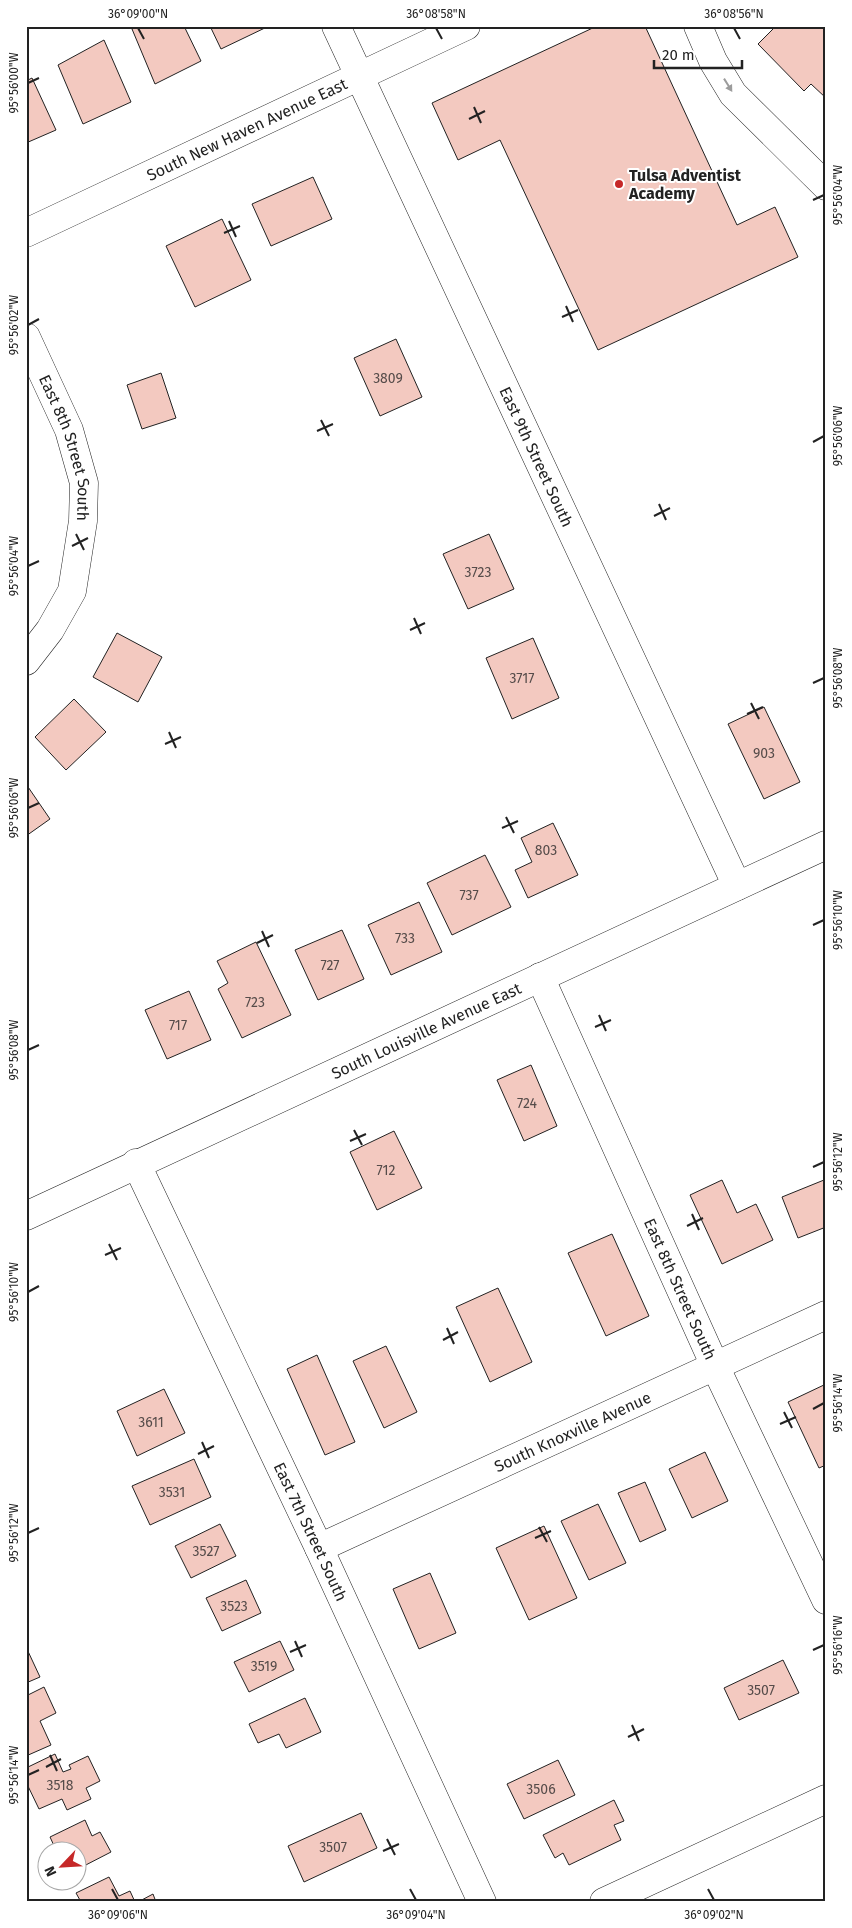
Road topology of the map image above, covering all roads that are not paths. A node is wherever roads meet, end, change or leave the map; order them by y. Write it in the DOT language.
graph roads {
  1 [pos="336,26"];
  2 [pos="466,26"];
  3 [pos="698,26"];
  4 [pos="359,76"];
  5 [pos="826,186"];
  6 [pos="26,232"];
  7 [pos="26,337"];
  8 [pos="26,661"];
  9 [pos="826,845"];
  10 [pos="737,886"];
  11 [pos="540,977"];
  12 [pos="136,1164"];
  13 [pos="26,1216"];
  14 [pos="826,1315"];
  15 [pos="715,1366"];
  16 [pos="318,1548"];
  17 [pos="826,1600"];
  18 [pos="826,1799"];
  19 [pos="482,1902"];
  20 [pos="604,1902"];
  1 -- 4 [label="street, East 9th Street South"];
  2 -- 4 [label="street, South New Haven Avenue East"];
  3 -- 5 [label="street, one-way"];
  4 -- 6 [label="street, South New Haven Avenue East"];
  4 -- 10 [label="street, East 9th Street South"];
  7 -- 8 [label="street, East 8th Street South"];
  9 -- 10 [label="street, South Louisville Avenue East"];
  10 -- 11 [label="street, South Louisville Avenue East"];
  11 -- 12 [label="street, South Louisville Avenue East"];
  11 -- 15 [label="street, East 8th Street South"];
  12 -- 13 [label="street, South Louisville Avenue East"];
  12 -- 16 [label="street, East 7th Street South"];
  14 -- 15 [label="street, South Knoxville Avenue"];
  15 -- 16 [label="street, South Knoxville Avenue"];
  15 -- 17 [label="street, East 8th Street South"];
  16 -- 19 [label="street, East 7th Street South"];
  18 -- 20 [label="street"];
}
